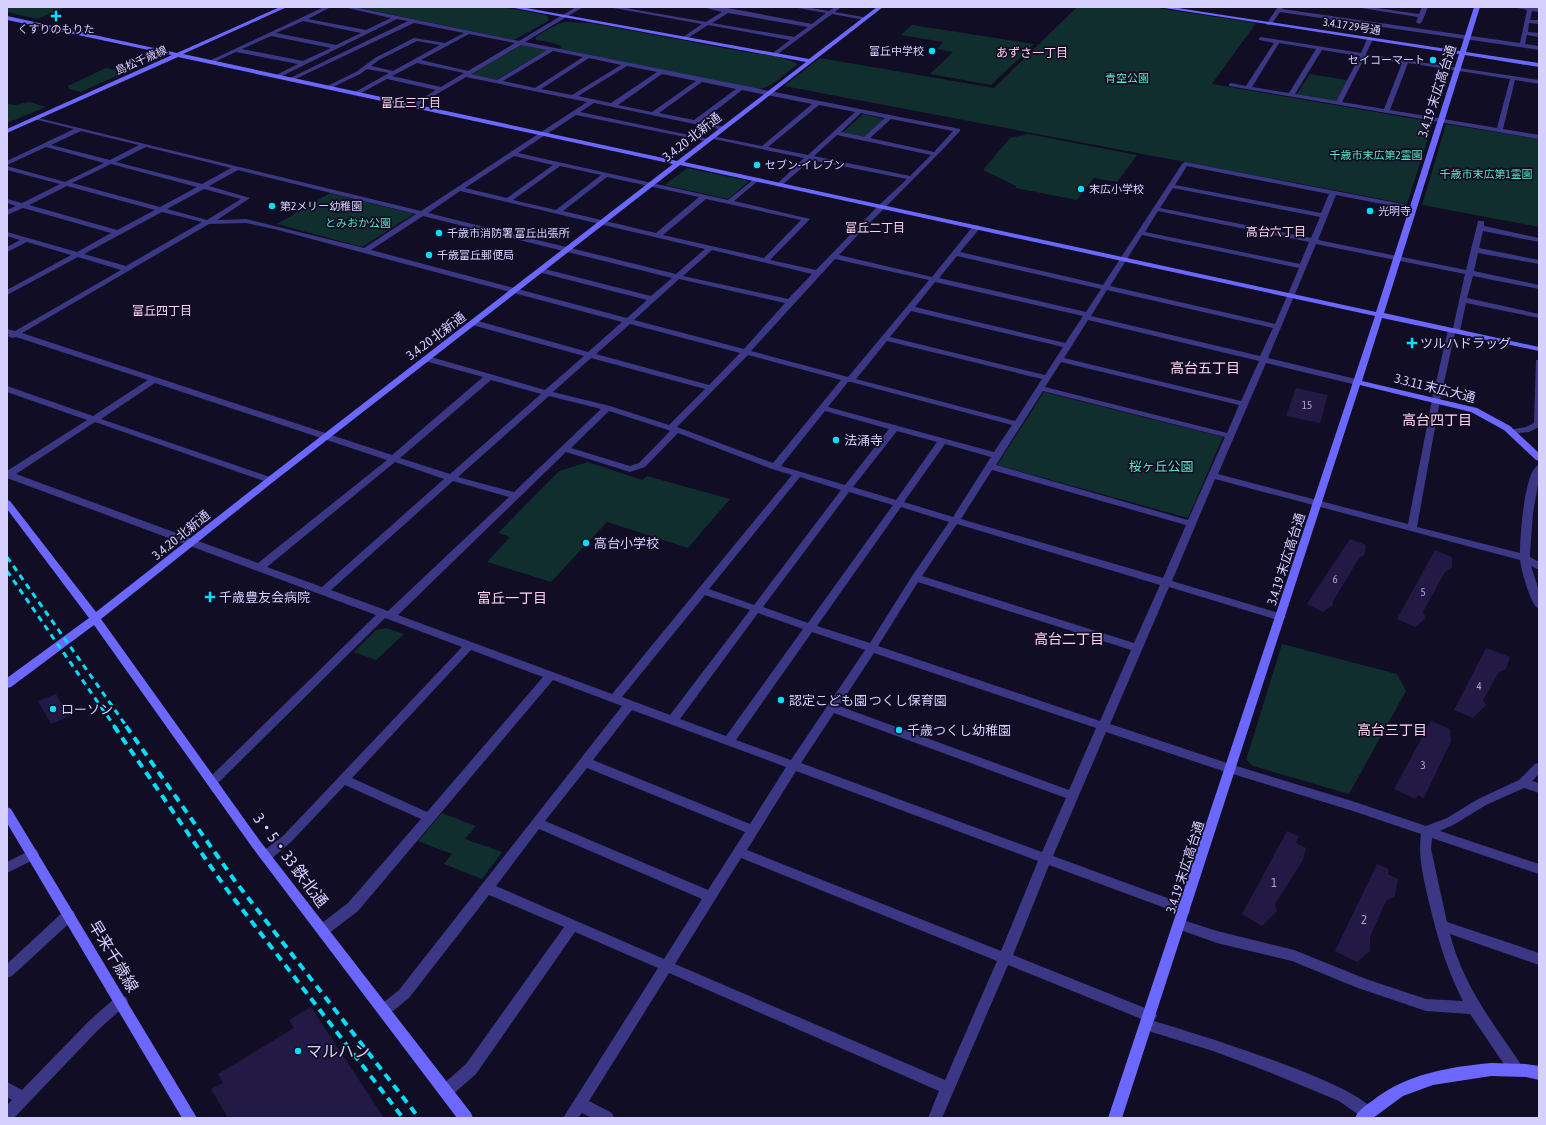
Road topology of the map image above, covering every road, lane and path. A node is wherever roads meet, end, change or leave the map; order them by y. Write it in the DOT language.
graph roads {
  1 [pos="284,7"];
  2 [pos="328,7"];
  3 [pos="346,7"];
  4 [pos="512,7"];
  5 [pos="580,7"];
  6 [pos="611,7"];
  7 [pos="705,7"];
  8 [pos="732,7"];
  9 [pos="795,7"];
  10 [pos="838,7"];
  11 [pos="880,7"];
  12 [pos="1161,7"];
  13 [pos="1358,7"];
  14 [pos="1425,7"];
  15 [pos="1477,7"];
  16 [pos="1516,7"];
  17 [pos="530,8"];
  18 [pos="1280,8"];
  19 [pos="1372,8"];
  20 [pos="1530,8"];
  21 [pos="1539,10"];
  22 [pos="726,11"];
  23 [pos="830,13"];
  24 [pos="563,16"];
  25 [pos="1421,16"];
  26 [pos="7,18"];
  27 [pos="395,18"];
  28 [pos="865,18"];
  29 [pos="302,19"];
  30 [pos="413,21"];
  31 [pos="1527,21"];
  32 [pos="1539,22"];
  33 [pos="706,23"];
  34 [pos="1269,24"];
  35 [pos="813,26"];
  36 [pos="1416,30"];
  37 [pos="367,32"];
  38 [pos="469,32"];
  39 [pos="1524,33"];
  40 [pos="270,34"];
  41 [pos="1539,35"];
  42 [pos="1469,37"];
  43 [pos="685,38"];
  44 [pos="795,39"];
  45 [pos="1261,39"];
  46 [pos="1370,39"];
  47 [pos="1278,41"];
  48 [pos="517,43"];
  49 [pos="446,45"];
  50 [pos="1522,45"];
  51 [pos="336,47"];
  52 [pos="1320,48"];
  53 [pos="1539,48"];
  54 [pos="236,50"];
  55 [pos="551,50"];
  56 [pos="1463,53"];
  57 [pos="775,54"];
  58 [pos="178,55"];
  59 [pos="1363,55"];
  60 [pos="587,57"];
  61 [pos="810,60"];
  62 [pos="416,61"];
  63 [pos="210,62"];
  64 [pos="1406,62"];
  65 [pos="304,63"];
  66 [pos="625,65"];
  67 [pos="1539,65"];
  68 [pos="367,67"];
  69 [pos="1457,70"];
  70 [pos="661,72"];
  71 [pos="395,73"];
  72 [pos="467,74"];
  73 [pos="278,76"];
  74 [pos="388,77"];
  75 [pos="1513,78"];
  76 [pos="291,79"];
  77 [pos="701,80"];
  78 [pos="497,82"];
  79 [pos="1539,82"];
  80 [pos="1231,85"];
  81 [pos="329,87"];
  82 [pos="741,88"];
  83 [pos="1248,88"];
  84 [pos="441,89"];
  85 [pos="535,90"];
  86 [pos="357,93"];
  87 [pos="768,93"];
  88 [pos="1291,95"];
  89 [pos="573,97"];
  90 [pos="593,101"];
  91 [pos="816,103"];
  92 [pos="1338,103"];
  93 [pos="613,105"];
  94 [pos="413,106"];
  95 [pos="860,111"];
  96 [pos="1386,112"];
  97 [pos="576,113"];
  98 [pos="653,114"];
  99 [pos="890,117"];
  100 [pos="36,118"];
  101 [pos="1441,121"];
  102 [pos="696,122"];
  103 [pos="723,128"];
  104 [pos="80,129"];
  105 [pos="7,131"];
  106 [pos="1499,131"];
  107 [pos="836,133"];
  108 [pos="543,134"];
  109 [pos="1539,137"];
  110 [pos="710,139"];
  111 [pos="865,139"];
  112 [pos="45,145"];
  113 [pos="145,145"];
  114 [pos="763,148"];
  115 [pos="513,154"];
  116 [pos="936,154"];
  117 [pos="809,157"];
  118 [pos="110,162"];
  119 [pos="7,163"];
  120 [pos="559,164"];
  121 [pos="679,164"];
  122 [pos="7,168"];
  123 [pos="237,168"];
  124 [pos="607,174"];
  125 [pos="912,178"];
  126 [pos="756,180"];
  127 [pos="66,184"];
  128 [pos="652,185"];
  129 [pos="779,185"];
  130 [pos="204,186"];
  131 [pos="1171,186"];
  132 [pos="460,189"];
  133 [pos="1333,193"];
  134 [pos="705,196"];
  135 [pos="7,201"];
  136 [pos="507,201"];
  137 [pos="729,202"];
  138 [pos="23,206"];
  139 [pos="881,206"];
  140 [pos="1413,208"];
  141 [pos="1156,209"];
  142 [pos="161,210"];
  143 [pos="557,212"];
  144 [pos="7,213"];
  145 [pos="422,214"];
  146 [pos="1324,216"];
  147 [pos="208,222"];
  148 [pos="601,223"];
  149 [pos="977,227"];
  150 [pos="118,232"];
  151 [pos="1140,233"];
  152 [pos="7,234"];
  153 [pos="657,236"];
  154 [pos="27,240"];
  155 [pos="1539,240"];
  156 [pos="1314,241"];
  157 [pos="710,248"];
  158 [pos="567,249"];
  159 [pos="7,250"];
  160 [pos="1476,250"];
  161 [pos="365,251"];
  162 [pos="955,253"];
  163 [pos="77,254"];
  164 [pos="833,256"];
  165 [pos="1398,258"];
  166 [pos="1124,259"];
  167 [pos="765,261"];
  168 [pos="1539,262"];
  169 [pos="1303,267"];
  170 [pos="127,269"];
  171 [pos="541,270"];
  172 [pos="817,274"];
  173 [pos="1470,274"];
  174 [pos="679,277"];
  175 [pos="933,280"];
  176 [pos="1539,287"];
  177 [pos="1105,288"];
  178 [pos="515,292"];
  179 [pos="7,293"];
  180 [pos="1291,296"];
  181 [pos="654,299"];
  182 [pos="1464,300"];
  183 [pos="790,302"];
  184 [pos="909,308"];
  185 [pos="1380,314"];
  186 [pos="1087,316"];
  187 [pos="1539,316"];
  188 [pos="475,322"];
  189 [pos="629,322"];
  190 [pos="1278,327"];
  191 [pos="1454,330"];
  192 [pos="11,333"];
  193 [pos="884,338"];
  194 [pos="7,339"];
  195 [pos="1068,346"];
  196 [pos="1539,348"];
  197 [pos="745,353"];
  198 [pos="590,355"];
  199 [pos="428,359"];
  200 [pos="1059,359"];
  201 [pos="1264,359"];
  202 [pos="1539,362"];
  203 [pos="490,376"];
  204 [pos="1047,378"];
  205 [pos="154,380"];
  206 [pos="848,380"];
  207 [pos="1357,382"];
  208 [pos="710,388"];
  209 [pos="1040,388"];
  210 [pos="1539,388"];
  211 [pos="7,389"];
  212 [pos="547,393"];
  213 [pos="1436,400"];
  214 [pos="1244,404"];
  215 [pos="607,408"];
  216 [pos="823,408"];
  217 [pos="92,418"];
  218 [pos="1017,424"];
  219 [pos="895,428"];
  220 [pos="673,429"];
  221 [pos="1512,432"];
  222 [pos="1230,436"];
  223 [pos="326,438"];
  224 [pos="943,441"];
  225 [pos="566,449"];
  226 [pos="997,456"];
  227 [pos="1539,458"];
  228 [pos="393,459"];
  229 [pos="990,466"];
  230 [pos="775,468"];
  231 [pos="1539,468"];
  232 [pos="7,474"];
  233 [pos="798,474"];
  234 [pos="1213,476"];
  235 [pos="451,478"];
  236 [pos="270,480"];
  237 [pos="846,489"];
  238 [pos="517,496"];
  239 [pos="7,503"];
  240 [pos="897,504"];
  241 [pos="1318,504"];
  242 [pos="954,522"];
  243 [pos="1192,524"];
  244 [pos="1412,529"];
  245 [pos="192,542"];
  246 [pos="1525,558"];
  247 [pos="260,567"];
  248 [pos="1539,567"];
  249 [pos="916,578"];
  250 [pos="1166,583"];
  251 [pos="324,591"];
  252 [pos="703,591"];
  253 [pos="1539,606"];
  254 [pos="755,609"];
  255 [pos="388,614"];
  256 [pos="1281,617"];
  257 [pos="95,619"];
  258 [pos="811,628"];
  259 [pos="470,645"];
  260 [pos="872,648"];
  261 [pos="1138,648"];
  262 [pos="551,675"];
  263 [pos="7,684"];
  264 [pos="614,699"];
  265 [pos="630,704"];
  266 [pos="832,708"];
  267 [pos="672,720"];
  268 [pos="1104,726"];
  269 [pos="729,741"];
  270 [pos="585,762"];
  271 [pos="794,765"];
  272 [pos="1539,767"];
  273 [pos="1230,769"];
  274 [pos="343,779"];
  275 [pos="212,782"];
  276 [pos="1523,783"];
  277 [pos="1539,788"];
  278 [pos="1073,796"];
  279 [pos="7,812"];
  280 [pos="430,818"];
  281 [pos="537,823"];
  282 [pos="753,830"];
  283 [pos="1427,831"];
  284 [pos="739,852"];
  285 [pos="33,854"];
  286 [pos="266,856"];
  287 [pos="1045,858"];
  288 [pos="7,868"];
  289 [pos="1539,869"];
  290 [pos="486,888"];
  291 [pos="710,897"];
  292 [pos="1184,910"];
  293 [pos="69,915"];
  294 [pos="1180,924"];
  295 [pos="573,925"];
  296 [pos="1440,925"];
  297 [pos="323,930"];
  298 [pos="1005,958"];
  299 [pos="1539,959"];
  300 [pos="667,965"];
  301 [pos="7,972"];
  302 [pos="121,1001"];
  303 [pos="1474,1008"];
  304 [pos="384,1010"];
  305 [pos="1149,1020"];
  306 [pos="1515,1068"];
  307 [pos="1539,1073"];
  308 [pos="948,1088"];
  309 [pos="7,1089"];
  310 [pos="446,1091"];
  311 [pos="23,1098"];
  312 [pos="579,1104"];
  313 [pos="7,1115"];
  314 [pos="1365,1115"];
  315 [pos="190,1118"];
  316 [pos="466,1118"];
  317 [pos="570,1118"];
  318 [pos="607,1118"];
  319 [pos="935,1118"];
  320 [pos="1115,1118"];
  1 -- 58 [label="street, 島松千歳線"];
  2 -- 29 [label="street"];
  3 -- 27 [label="street"];
  4 -- 17 [label="street"];
  5 -- 24 [label="street"];
  6 -- 33 [label="street"];
  7 -- 22 [label="street"];
  8 -- 22 [label="street"];
  9 -- 23 [label="street"];
  10 -- 23 [label="street"];
  11 -- 28 [label="street, 3.4.20 北新通"];
  12 -- 34 [label="street, 3.4.17 29号通"];
  13 -- 19 [label="street"];
  14 -- 25 [label="street"];
  15 -- 42 [label="street, 3.4.19 末広高台通"];
  16 -- 20 [label="street"];
  17 -- 24 [label="street"];
  18 -- 34 [label="street"];
  18 -- 36 [label="street"];
  19 -- 25 [label="street"];
  20 -- 21 [label="street"];
  20 -- 31 [label="street"];
  22 -- 33 [label="street"];
  22 -- 35 [label="street"];
  23 -- 28 [label="street"];
  23 -- 35 [label="street"];
  24 -- 43 [label="street"];
  24 -- 48 [label="street"];
  25 -- 36 [label="street"];
  26 -- 58 [label="street"];
  27 -- 30 [label="street"];
  27 -- 37 [label="street"];
  28 -- 61 [label="street, 3.4.20 北新通"];
  29 -- 37 [label="street"];
  29 -- 40 [label="street"];
  30 -- 38 [label="street"];
  30 -- 76 [label="street"];
  31 -- 32 [label="street"];
  31 -- 39 [label="street"];
  33 -- 43 [label="street"];
  33 -- 44 [label="street"];
  34 -- 46 [label="street, 3.4.17 29号通"];
  35 -- 44 [label="street"];
  36 -- 42 [label="street"];
  37 -- 51 [label="street"];
  38 -- 48 [label="street"];
  38 -- 49 [label="street"];
  39 -- 41 [label="street"];
  39 -- 50 [label="street"];
  40 -- 51 [label="street"];
  40 -- 54 [label="street"];
  42 -- 50 [label="street"];
  42 -- 56 [label="street, 3.4.19 末広高台通"];
  43 -- 57 [label="street"];
  44 -- 57 [label="street"];
  45 -- 47 [label="street"];
  46 -- 56 [label="street, 3.4.17 29号通"];
  46 -- 59 [label="street"];
  47 -- 52 [label="street"];
  47 -- 83 [label="street"];
  48 -- 55 [label="street"];
  48 -- 72 [label="street"];
  49 -- 62 [label="street"];
  49 -- 68 [label="street"];
  50 -- 53 [label="street"];
  51 -- 65 [label="street"];
  52 -- 59 [label="street"];
  52 -- 88 [label="street"];
  54 -- 63 [label="street"];
  54 -- 65 [label="street"];
  55 -- 60 [label="street"];
  55 -- 78 [label="street"];
  56 -- 67 [label="street, 3.4.17 29号通"];
  56 -- 69 [label="street, 3.4.19 末広高台通"];
  57 -- 61 [label="street"];
  58 -- 63 [label="street"];
  58 -- 100 [label="street, 島松千歳線"];
  59 -- 64 [label="street"];
  59 -- 92 [label="street"];
  60 -- 66 [label="street"];
  60 -- 85 [label="street"];
  61 -- 87 [label="street, 3.4.20 北新通"];
  62 -- 71 [label="street"];
  62 -- 72 [label="street"];
  63 -- 73 [label="street"];
  64 -- 69 [label="street"];
  64 -- 96 [label="street"];
  65 -- 73 [label="street"];
  66 -- 70 [label="street"];
  66 -- 89 [label="street"];
  68 -- 71 [label="street"];
  68 -- 81 [label="street"];
  69 -- 75 [label="street"];
  69 -- 101 [label="street, 3.4.19 末広高台通"];
  70 -- 77 [label="street"];
  70 -- 93 [label="street"];
  71 -- 74 [label="street"];
  72 -- 78 [label="street"];
  72 -- 84 [label="street"];
  73 -- 76 [label="street"];
  74 -- 84 [label="street"];
  74 -- 86 [label="street"];
  75 -- 79 [label="street"];
  75 -- 106 [label="street"];
  76 -- 81 [label="street"];
  77 -- 82 [label="street"];
  77 -- 98 [label="street"];
  78 -- 85 [label="street"];
  80 -- 83 [label="street"];
  81 -- 86 [label="street"];
  82 -- 87 [label="street"];
  82 -- 102 [label="street"];
  83 -- 88 [label="street"];
  84 -- 94 [label="street"];
  85 -- 89 [label="street"];
  86 -- 94 [label="street"];
  87 -- 91 [label="street"];
  87 -- 103 [label="street, 3.4.20 北新通"];
  88 -- 92 [label="street"];
  89 -- 90 [label="street"];
  90 -- 93 [label="street"];
  90 -- 97 [label="street"];
  91 -- 95 [label="street"];
  91 -- 114 [label="street"];
  92 -- 96 [label="street"];
  93 -- 98 [label="street"];
  94 -- 108 [label="street"];
  95 -- 99 [label="street"];
  95 -- 107 [label="street"];
  96 -- 101 [label="street"];
  97 -- 108 [label="street"];
  97 -- 110 [label="street"];
  98 -- 102 [label="street"];
  99 -- 111 [label="street"];
  99 -- 116 [label="street"];
  100 -- 104 [label="street"];
  100 -- 105 [label="street, 島松千歳線"];
  101 -- 106 [label="street"];
  101 -- 140 [label="street, 3.4.19 末広高台通"];
  102 -- 103 [label="street"];
  103 -- 110 [label="street, 3.4.20 北新通"];
  104 -- 112 [label="street"];
  104 -- 113 [label="street"];
  106 -- 109 [label="street"];
  107 -- 111 [label="street"];
  107 -- 117 [label="street"];
  108 -- 115 [label="street"];
  108 -- 121 [label="street"];
  110 -- 114 [label="street"];
  110 -- 121 [label="street, 3.4.20 北新通"];
  111 -- 116 [label="street"];
  112 -- 118 [label="street"];
  112 -- 119 [label="street"];
  113 -- 118 [label="street"];
  113 -- 123 [label="street"];
  114 -- 117 [label="street"];
  115 -- 120 [label="street"];
  115 -- 132 [label="street"];
  116 -- 125 [label="street"];
  117 -- 125 [label="street"];
  117 -- 129 [label="street"];
  118 -- 127 [label="street"];
  118 -- 130 [label="street"];
  120 -- 124 [label="street"];
  120 -- 136 [label="street"];
  121 -- 126 [label="street"];
  121 -- 128 [label="street, 3.4.20 北新通"];
  122 -- 127 [label="street"];
  123 -- 130 [label="street"];
  123 -- 145 [label="street"];
  124 -- 128 [label="street"];
  124 -- 143 [label="street"];
  125 -- 139 [label="street"];
  126 -- 129 [label="street"];
  126 -- 137 [label="street"];
  127 -- 138 [label="street"];
  127 -- 142 [label="street"];
  128 -- 134 [label="street"];
  128 -- 148 [label="street, 3.4.20 北新通"];
  129 -- 139 [label="street"];
  130 -- 142 [label="street"];
  130 -- 147 [label="street"];
  131 -- 133 [label="street"];
  131 -- 141 [label="street"];
  131 -- 146 [label="street"];
  132 -- 136 [label="street"];
  132 -- 145 [label="street"];
  133 -- 140 [label="street"];
  133 -- 146 [label="street"];
  134 -- 137 [label="street"];
  134 -- 153 [label="street"];
  135 -- 138 [label="street"];
  136 -- 143 [label="street"];
  137 -- 167 [label="street"];
  138 -- 144 [label="street"];
  138 -- 150 [label="street"];
  139 -- 149 [label="street"];
  139 -- 164 [label="street"];
  140 -- 165 [label="street, 3.4.19 末広高台通"];
  141 -- 151 [label="street"];
  141 -- 156 [label="street"];
  142 -- 147 [label="street"];
  142 -- 150 [label="street"];
  143 -- 148 [label="street"];
  145 -- 158 [label="street"];
  145 -- 161 [label="street"];
  146 -- 156 [label="street"];
  147 -- 161 [label="street"];
  147 -- 170 [label="street"];
  148 -- 153 [label="street"];
  148 -- 158 [label="street, 3.4.20 北新通"];
  149 -- 162 [label="street"];
  149 -- 166 [label="street"];
  150 -- 163 [label="street"];
  151 -- 166 [label="street"];
  151 -- 169 [label="street"];
  152 -- 154 [label="street"];
  153 -- 157 [label="street"];
  154 -- 159 [label="street"];
  154 -- 163 [label="street"];
  155 -- 160 [label="street"];
  156 -- 165 [label="street"];
  156 -- 169 [label="street"];
  157 -- 167 [label="street"];
  157 -- 174 [label="street"];
  158 -- 171 [label="street, 3.4.20 北新通"];
  158 -- 174 [label="street"];
  160 -- 168 [label="street"];
  160 -- 173 [label="street"];
  161 -- 178 [label="street"];
  162 -- 175 [label="street"];
  162 -- 177 [label="street"];
  163 -- 170 [label="street"];
  163 -- 179 [label="street"];
  164 -- 172 [label="street"];
  164 -- 175 [label="street"];
  165 -- 173 [label="street"];
  165 -- 185 [label="street, 3.4.19 末広高台通"];
  166 -- 177 [label="street"];
  166 -- 180 [label="street"];
  167 -- 172 [label="street"];
  169 -- 180 [label="street"];
  170 -- 192 [label="street"];
  171 -- 178 [label="street, 3.4.20 北新通"];
  171 -- 181 [label="street"];
  172 -- 183 [label="street"];
  173 -- 176 [label="street"];
  173 -- 182 [label="street"];
  174 -- 181 [label="street"];
  174 -- 183 [label="street"];
  175 -- 184 [label="street"];
  175 -- 186 [label="street"];
  177 -- 186 [label="street"];
  177 -- 190 [label="street"];
  178 -- 188 [label="street, 3.4.20 北新通"];
  178 -- 189 [label="street"];
  180 -- 185 [label="street"];
  180 -- 190 [label="street"];
  181 -- 189 [label="street"];
  182 -- 187 [label="street"];
  182 -- 191 [label="street"];
  183 -- 197 [label="street"];
  184 -- 193 [label="street"];
  184 -- 195 [label="street"];
  185 -- 191 [label="street"];
  185 -- 207 [label="street, 3.4.19 末広高台通"];
  186 -- 195 [label="street"];
  186 -- 201 [label="street"];
  188 -- 198 [label="street"];
  188 -- 199 [label="street, 3.4.20 北新通"];
  189 -- 197 [label="street"];
  189 -- 198 [label="street"];
  190 -- 201 [label="street"];
  191 -- 196 [label="street"];
  191 -- 213 [label="street"];
  192 -- 194 [label="street"];
  192 -- 205 [label="street"];
  193 -- 204 [label="street"];
  193 -- 206 [label="street"];
  195 -- 200 [label="street"];
  197 -- 206 [label="street"];
  197 -- 208 [label="street"];
  198 -- 208 [label="street"];
  198 -- 212 [label="street"];
  199 -- 203 [label="street"];
  199 -- 223 [label="street, 3.4.20 北新通"];
  200 -- 204 [label="street"];
  200 -- 214 [label="street"];
  201 -- 207 [label="street"];
  201 -- 214 [label="street"];
  202 -- 210 [label="street"];
  203 -- 212 [label="street"];
  203 -- 228 [label="street"];
  204 -- 209 [label="street"];
  205 -- 217 [label="street"];
  205 -- 223 [label="street"];
  206 -- 216 [label="street"];
  206 -- 218 [label="street"];
  207 -- 213 [label="street, 3.3.11 末広大通"];
  207 -- 241 [label="street, 3.4.19 末広高台通"];
  208 -- 220 [label="street"];
  209 -- 218 [label="street"];
  209 -- 222 [label="street"];
  210 -- 221 [label="street"];
  211 -- 217 [label="street"];
  212 -- 215 [label="street"];
  212 -- 235 [label="street"];
  213 -- 221 [label="street, 3.3.11 末広大通"];
  213 -- 244 [label="street"];
  214 -- 222 [label="street"];
  215 -- 220 [label="street"];
  215 -- 225 [label="street"];
  216 -- 219 [label="street"];
  216 -- 230 [label="street"];
  217 -- 232 [label="street"];
  217 -- 236 [label="street"];
  218 -- 226 [label="street"];
  219 -- 224 [label="street"];
  219 -- 237 [label="street"];
  220 -- 225 [label="street"];
  220 -- 230 [label="street"];
  221 -- 227 [label="street, 3.3.11 末広大通"];
  222 -- 234 [label="street"];
  223 -- 228 [label="street"];
  223 -- 236 [label="street, 3.4.20 北新通"];
  224 -- 226 [label="street"];
  224 -- 240 [label="street"];
  225 -- 238 [label="street"];
  226 -- 229 [label="street"];
  228 -- 235 [label="street"];
  228 -- 247 [label="street"];
  229 -- 242 [label="street"];
  229 -- 243 [label="street"];
  230 -- 233 [label="street"];
  231 -- 246 [label="street"];
  232 -- 245 [label="street"];
  233 -- 237 [label="street"];
  233 -- 252 [label="street"];
  234 -- 241 [label="street"];
  234 -- 243 [label="street"];
  235 -- 238 [label="street"];
  235 -- 251 [label="street"];
  236 -- 245 [label="street, 3.4.20 北新通"];
  237 -- 240 [label="street"];
  237 -- 254 [label="street"];
  238 -- 255 [label="street"];
  239 -- 257 [label="street, 3・5・33 鉄北通"];
  240 -- 242 [label="street"];
  240 -- 258 [label="street"];
  241 -- 244 [label="street"];
  241 -- 256 [label="street, 3.4.19 末広高台通"];
  242 -- 249 [label="street"];
  242 -- 250 [label="street"];
  243 -- 250 [label="street"];
  244 -- 246 [label="street"];
  245 -- 247 [label="street"];
  245 -- 257 [label="street, 3.4.20 北新通"];
  246 -- 248 [label="street"];
  246 -- 253 [label="street"];
  247 -- 251 [label="street"];
  249 -- 260 [label="street"];
  249 -- 261 [label="street"];
  250 -- 256 [label="street"];
  250 -- 261 [label="street"];
  251 -- 255 [label="street"];
  252 -- 254 [label="street"];
  252 -- 264 [label="street"];
  254 -- 258 [label="street"];
  254 -- 267 [label="street"];
  255 -- 259 [label="street"];
  255 -- 275 [label="street"];
  256 -- 273 [label="street, 3.4.19 末広高台通"];
  257 -- 263 [label="street, 3.4.20 北新通"];
  257 -- 275 [label="street, 3・5・33 鉄北通"];
  258 -- 260 [label="street"];
  258 -- 269 [label="street"];
  259 -- 262 [label="street"];
  259 -- 274 [label="street"];
  260 -- 266 [label="street"];
  260 -- 268 [label="street"];
  261 -- 268 [label="street"];
  262 -- 264 [label="street"];
  262 -- 280 [label="street"];
  264 -- 265 [label="street"];
  265 -- 267 [label="street"];
  265 -- 270 [label="street"];
  266 -- 271 [label="street"];
  266 -- 278 [label="street"];
  267 -- 269 [label="street"];
  268 -- 273 [label="street"];
  268 -- 278 [label="street"];
  269 -- 271 [label="street"];
  270 -- 281 [label="street"];
  270 -- 282 [label="street"];
  271 -- 282 [label="street"];
  271 -- 287 [label="street"];
  272 -- 276 [label="street"];
  273 -- 283 [label="street"];
  273 -- 292 [label="street, 3.4.19 末広高台通"];
  274 -- 280 [label="street"];
  274 -- 286 [label="street"];
  275 -- 286 [label="street, 3・5・33 鉄北通"];
  276 -- 277 [label="street"];
  276 -- 283 [label="street"];
  278 -- 287 [label="street"];
  279 -- 285 [label="street, 早来千歳線"];
  280 -- 297 [label="street"];
  281 -- 290 [label="street"];
  281 -- 291 [label="street"];
  282 -- 284 [label="street"];
  283 -- 289 [label="street"];
  283 -- 296 [label="street"];
  284 -- 291 [label="street"];
  284 -- 298 [label="street"];
  285 -- 288 [label="street"];
  285 -- 293 [label="street, 早来千歳線"];
  286 -- 297 [label="street, 3・5・33 鉄北通"];
  287 -- 292 [label="street"];
  287 -- 298 [label="street"];
  290 -- 295 [label="street"];
  290 -- 304 [label="street"];
  291 -- 300 [label="street"];
  292 -- 294 [label="street, 3.4.19 末広高台通"];
  293 -- 301 [label="street"];
  293 -- 302 [label="street, 早来千歳線"];
  294 -- 303 [label="street"];
  294 -- 305 [label="street, 3.4.19 末広高台通"];
  295 -- 300 [label="street"];
  295 -- 310 [label="street"];
  296 -- 299 [label="street"];
  296 -- 303 [label="street"];
  297 -- 304 [label="street, 3・5・33 鉄北通"];
  298 -- 305 [label="street"];
  298 -- 308 [label="street"];
  300 -- 308 [label="street"];
  300 -- 312 [label="street"];
  302 -- 311 [label="street"];
  302 -- 315 [label="street, 早来千歳線"];
  303 -- 306 [label="street"];
  304 -- 310 [label="street, 3・5・33 鉄北通"];
  305 -- 314 [label="street"];
  305 -- 320 [label="street, 3.4.19 末広高台通"];
  306 -- 307 [label="street"];
  306 -- 314 [label="street"];
  308 -- 319 [label="street"];
  309 -- 311 [label="street"];
  310 -- 316 [label="street, 3・5・33 鉄北通"];
  311 -- 313 [label="street"];
  312 -- 317 [label="street"];
  312 -- 318 [label="street"];
}
